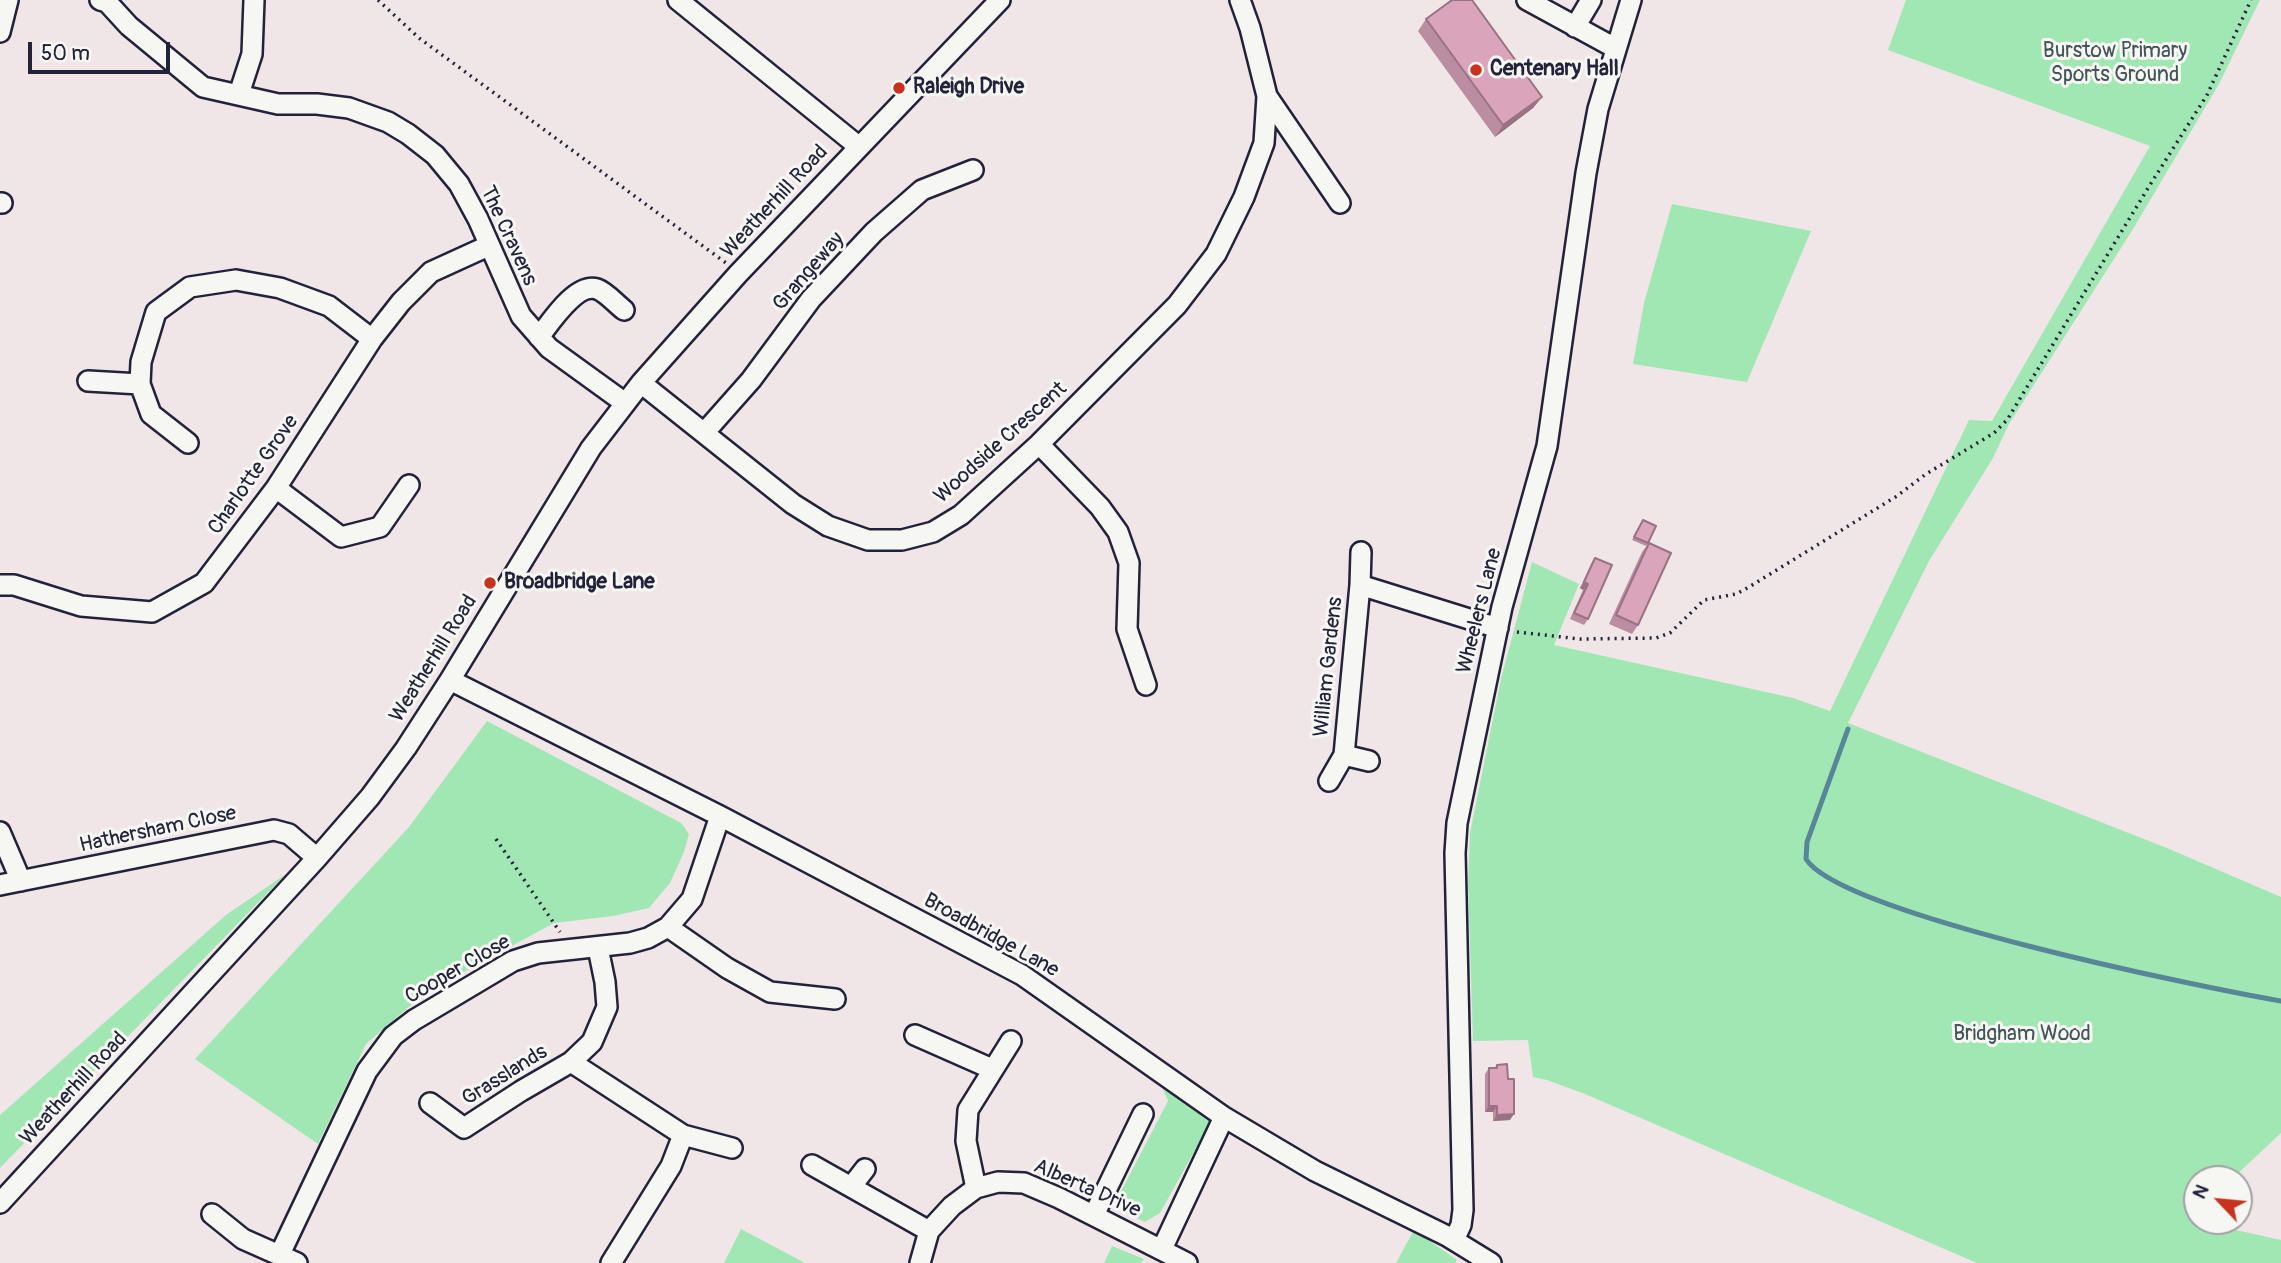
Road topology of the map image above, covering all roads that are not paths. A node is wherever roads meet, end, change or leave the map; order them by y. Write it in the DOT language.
graph roads {
  1 [pos="8,0"];
  2 [pos="100,0"];
  3 [pos="254,0"];
  4 [pos="677,0"];
  5 [pos="1000,0"];
  6 [pos="1240,0"];
  7 [pos="1527,0"];
  8 [pos="1591,0"];
  9 [pos="1631,0"];
  10 [pos="1575,27"];
  11 [pos="0,32"];
  12 [pos="1615,48"];
  13 [pos="239,94"];
  14 [pos="1267,96"];
  15 [pos="858,146"];
  16 [pos="972,170"];
  17 [pos="1340,203"];
  18 [pos="488,246"];
  19 [pos="624,310"];
  20 [pos="539,337"];
  21 [pos="372,339"];
  22 [pos="88,381"];
  23 [pos="641,383"];
  24 [pos="140,384"];
  25 [pos="625,403"];
  26 [pos="704,433"];
  27 [pos="188,443"];
  28 [pos="1039,444"];
  29 [pos="410,485"];
  30 [pos="276,488"];
  31 [pos="1361,552"];
  32 [pos="0,585"];
  33 [pos="1360,585"];
  34 [pos="1498,628"];
  35 [pos="450,680"];
  36 [pos="1146,685"];
  37 [pos="1344,755"];
  38 [pos="1369,761"];
  39 [pos="1329,780"];
  40 [pos="720,816"];
  41 [pos="0,832"];
  42 [pos="317,858"];
  43 [pos="21,881"];
  44 [pos="0,885"];
  45 [pos="668,927"];
  46 [pos="598,948"];
  47 [pos="835,999"];
  48 [pos="915,1035"];
  49 [pos="1011,1041"];
  50 [pos="571,1062"];
  51 [pos="992,1069"];
  52 [pos="430,1103"];
  53 [pos="1143,1114"];
  54 [pos="1224,1116"];
  55 [pos="683,1135"];
  56 [pos="732,1148"];
  57 [pos="812,1165"];
  58 [pos="865,1169"];
  59 [pos="851,1187"];
  60 [pos="976,1188"];
  61 [pos="0,1203"];
  62 [pos="212,1214"];
  63 [pos="1094,1215"];
  64 [pos="929,1231"];
  65 [pos="1454,1240"];
  66 [pos="1162,1248"];
  67 [pos="288,1259"];
  68 [pos="611,1263"];
  69 [pos="920,1263"];
  70 [pos="1186,1263"];
  71 [pos="1492,1263"];
  1 -- 11 [label="street"];
  2 -- 13 [label="street, The Cravens"];
  3 -- 13 [label="street"];
  4 -- 15 [label="street"];
  5 -- 15 [label="street, Weatherhill Road"];
  6 -- 14 [label="street, Woodside Crescent"];
  7 -- 10 [label="street"];
  8 -- 10 [label="street"];
  9 -- 12 [label="street, Wheelers Lane"];
  10 -- 12 [label="street"];
  12 -- 34 [label="street, Wheelers Lane"];
  13 -- 18 [label="street, The Cravens"];
  14 -- 17 [label="street, Woodside Crescent"];
  14 -- 28 [label="street, Woodside Crescent"];
  15 -- 23 [label="street, Weatherhill Road"];
  16 -- 26 [label="street, Grangeway"];
  18 -- 20 [label="street, The Cravens"];
  18 -- 21 [label="street, Charlotte Grove"];
  19 -- 20 [label="street"];
  20 -- 25 [label="street, The Cravens"];
  21 -- 24 [label="street"];
  21 -- 30 [label="street, Charlotte Grove"];
  22 -- 24 [label="street"];
  23 -- 25 [label="street, Weatherhill Road"];
  23 -- 26 [label="street, Woodside Crescent"];
  24 -- 27 [label="street"];
  25 -- 35 [label="street, Weatherhill Road"];
  26 -- 28 [label="street, Woodside Crescent"];
  28 -- 36 [label="street"];
  29 -- 30 [label="street"];
  30 -- 32 [label="street, Charlotte Grove"];
  31 -- 33 [label="street, William Gardens"];
  33 -- 34 [label="street, William Gardens"];
  33 -- 37 [label="street, William Gardens"];
  34 -- 65 [label="street, Wheelers Lane"];
  35 -- 40 [label="street, Broadbridge Lane"];
  35 -- 42 [label="street, Weatherhill Road"];
  37 -- 38 [label="street, William Gardens"];
  37 -- 39 [label="street, William Gardens"];
  40 -- 45 [label="street, Cooper Close"];
  40 -- 54 [label="street, Broadbridge Lane"];
  41 -- 43 [label="street"];
  42 -- 43 [label="street, Hathersham Close"];
  42 -- 61 [label="street, Weatherhill Road"];
  43 -- 44 [label="street, Hathersham Close"];
  45 -- 46 [label="street, Cooper Close"];
  45 -- 47 [label="street"];
  46 -- 50 [label="street, Grasslands"];
  46 -- 67 [label="street, Cooper Close"];
  48 -- 51 [label="street"];
  49 -- 51 [label="street"];
  50 -- 52 [label="street, Grasslands"];
  50 -- 55 [label="street, Grasslands"];
  51 -- 60 [label="street"];
  53 -- 63 [label="street"];
  54 -- 65 [label="street, Broadbridge Lane"];
  54 -- 66 [label="street"];
  55 -- 56 [label="street, Grasslands"];
  55 -- 68 [label="street"];
  57 -- 59 [label="street"];
  58 -- 59 [label="street"];
  59 -- 64 [label="street"];
  60 -- 63 [label="street, Alberta Drive"];
  60 -- 64 [label="street, Alberta Drive"];
  62 -- 67 [label="street, Cooper Close"];
  63 -- 66 [label="street, Alberta Drive"];
  64 -- 69 [label="street, Alberta Drive"];
  65 -- 71 [label="street, Broadbridge Lane"];
  66 -- 70 [label="street, Alberta Drive"];
}
